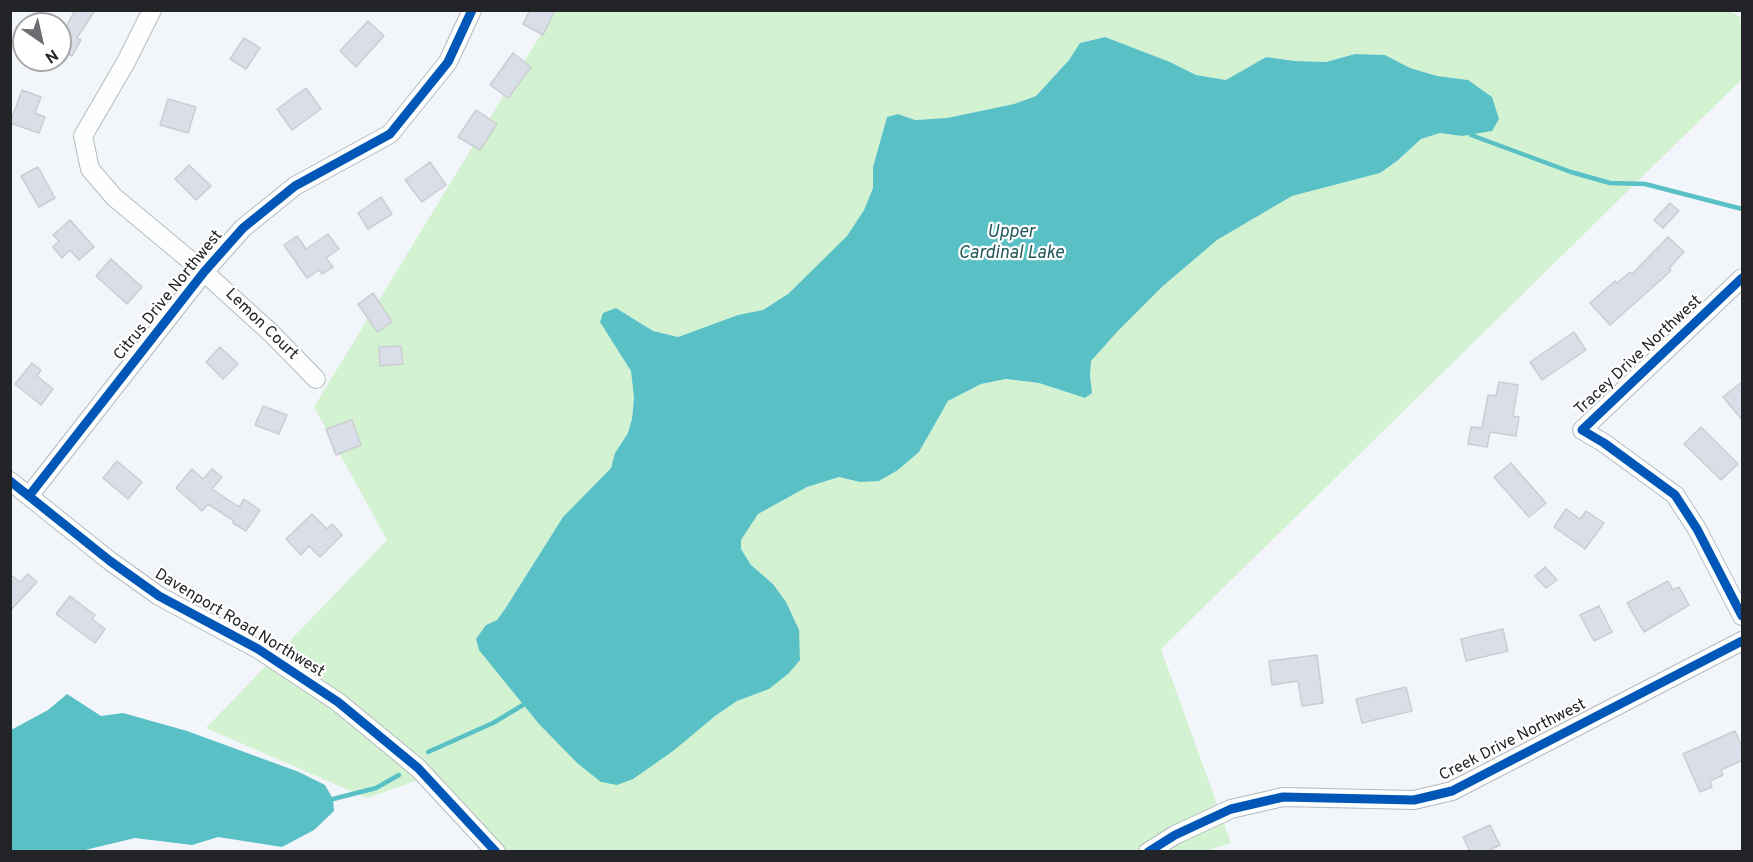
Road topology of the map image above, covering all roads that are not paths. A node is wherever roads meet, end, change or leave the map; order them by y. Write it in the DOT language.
graph roads {
  1 [pos="152,10"];
  2 [pos="472,10"];
  3 [pos="204,272"];
  4 [pos="1743,278"];
  5 [pos="316,380"];
  6 [pos="10,481"];
  7 [pos="29,496"];
  8 [pos="1743,616"];
  9 [pos="1743,641"];
  10 [pos="496,852"];
  11 [pos="1148,852"];
  1 -- 3 [label="street, Citrus Drive Northwest"];
  2 -- 3 [label="street, Citrus Drive Northwest"];
  3 -- 5 [label="street, Lemon Court"];
  3 -- 7 [label="street, Citrus Drive Northwest"];
  4 -- 8 [label="street, Tracey Drive Northwest"];
  6 -- 7 [label="street, Davenport Road Northwest"];
  7 -- 10 [label="street, Davenport Road Northwest"];
  9 -- 11 [label="street, Creek Drive Northwest"];
}
